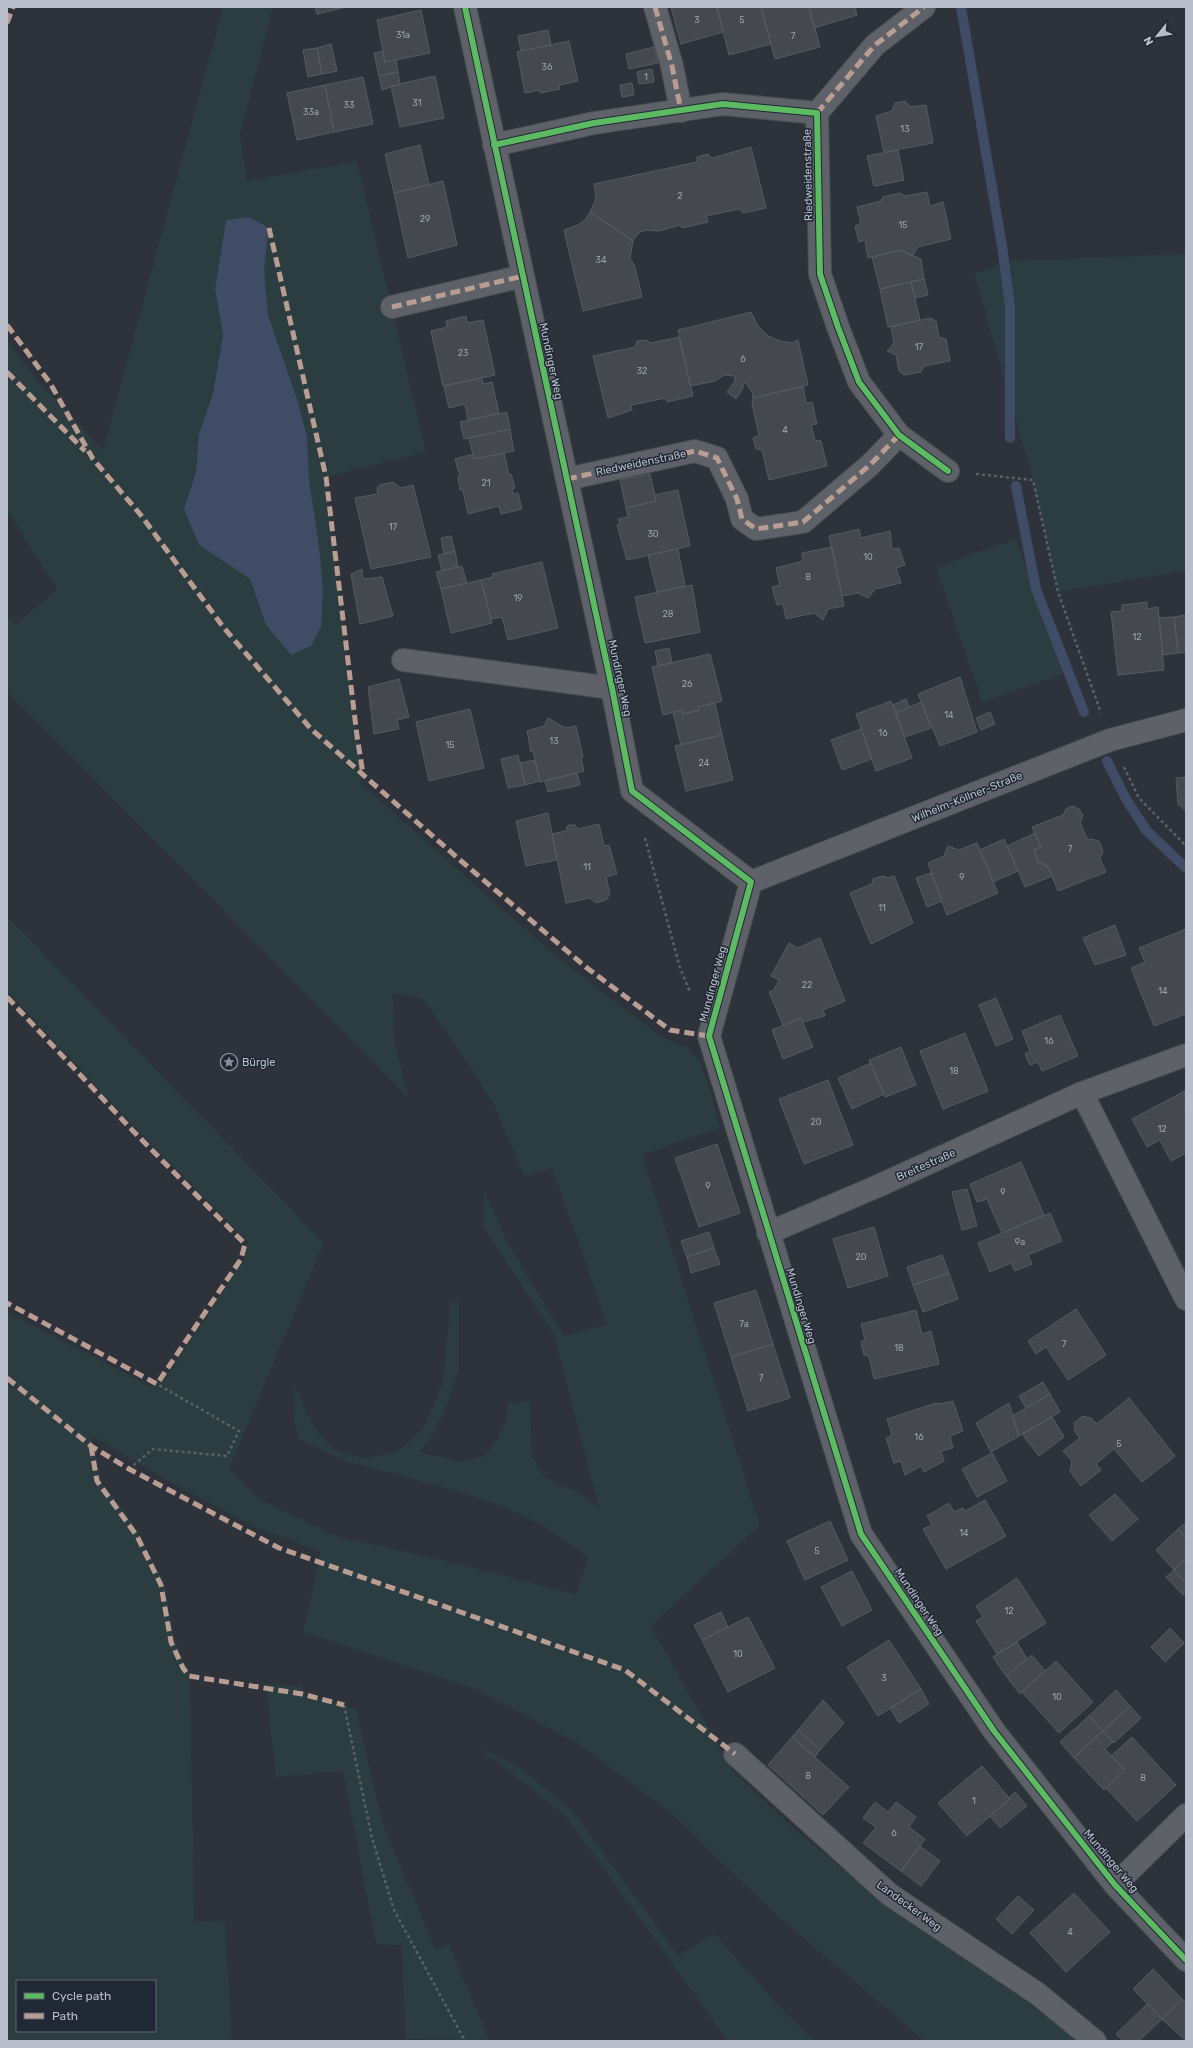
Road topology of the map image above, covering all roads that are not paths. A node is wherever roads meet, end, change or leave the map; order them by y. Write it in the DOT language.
graph roads {
  1 [pos="465,7"];
  2 [pos="655,7"];
  3 [pos="924,7"];
  4 [pos="681,111"];
  5 [pos="817,113"];
  6 [pos="494,145"];
  7 [pos="523,276"];
  8 [pos="392,307"];
  9 [pos="899,434"];
  10 [pos="948,471"];
  11 [pos="567,479"];
  12 [pos="403,660"];
  13 [pos="612,688"];
  14 [pos="1186,720"];
  15 [pos="751,882"];
  16 [pos="1186,1054"];
  17 [pos="1082,1093"];
  18 [pos="768,1233"];
  19 [pos="1186,1299"];
  20 [pos="735,1754"];
  21 [pos="1186,1815"];
  22 [pos="1115,1885"];
  23 [pos="1186,1960"];
  24 [pos="1095,2041"];
  1 -- 6 [label="street, Mundinger Weg"];
  2 -- 4 [label="street"];
  3 -- 5 [label="street, Riedweidenstraße"];
  4 -- 5 [label="street, Riedweidenstraße"];
  4 -- 6 [label="street, Riedweidenstraße"];
  5 -- 9 [label="street, Riedweidenstraße"];
  6 -- 7 [label="street, Mundinger Weg"];
  7 -- 8 [label="street"];
  7 -- 11 [label="street, Mundinger Weg"];
  9 -- 10 [label="street, Riedweidenstraße"];
  9 -- 11 [label="street, Riedweidenstraße"];
  11 -- 13 [label="street, Mundinger Weg"];
  12 -- 13 [label="street, Mundinger Weg"];
  13 -- 15 [label="street, Mundinger Weg"];
  14 -- 15 [label="street, Wilhelm-Köllner-Straße"];
  15 -- 18 [label="street, Mundinger Weg"];
  16 -- 17 [label="street, Breitestraße"];
  17 -- 18 [label="street, Breitestraße"];
  17 -- 19 [label="street"];
  18 -- 22 [label="street, Mundinger Weg"];
  20 -- 24 [label="street, Landecker Weg"];
  21 -- 22 [label="street"];
  22 -- 23 [label="street, Mundinger Weg"];
}
